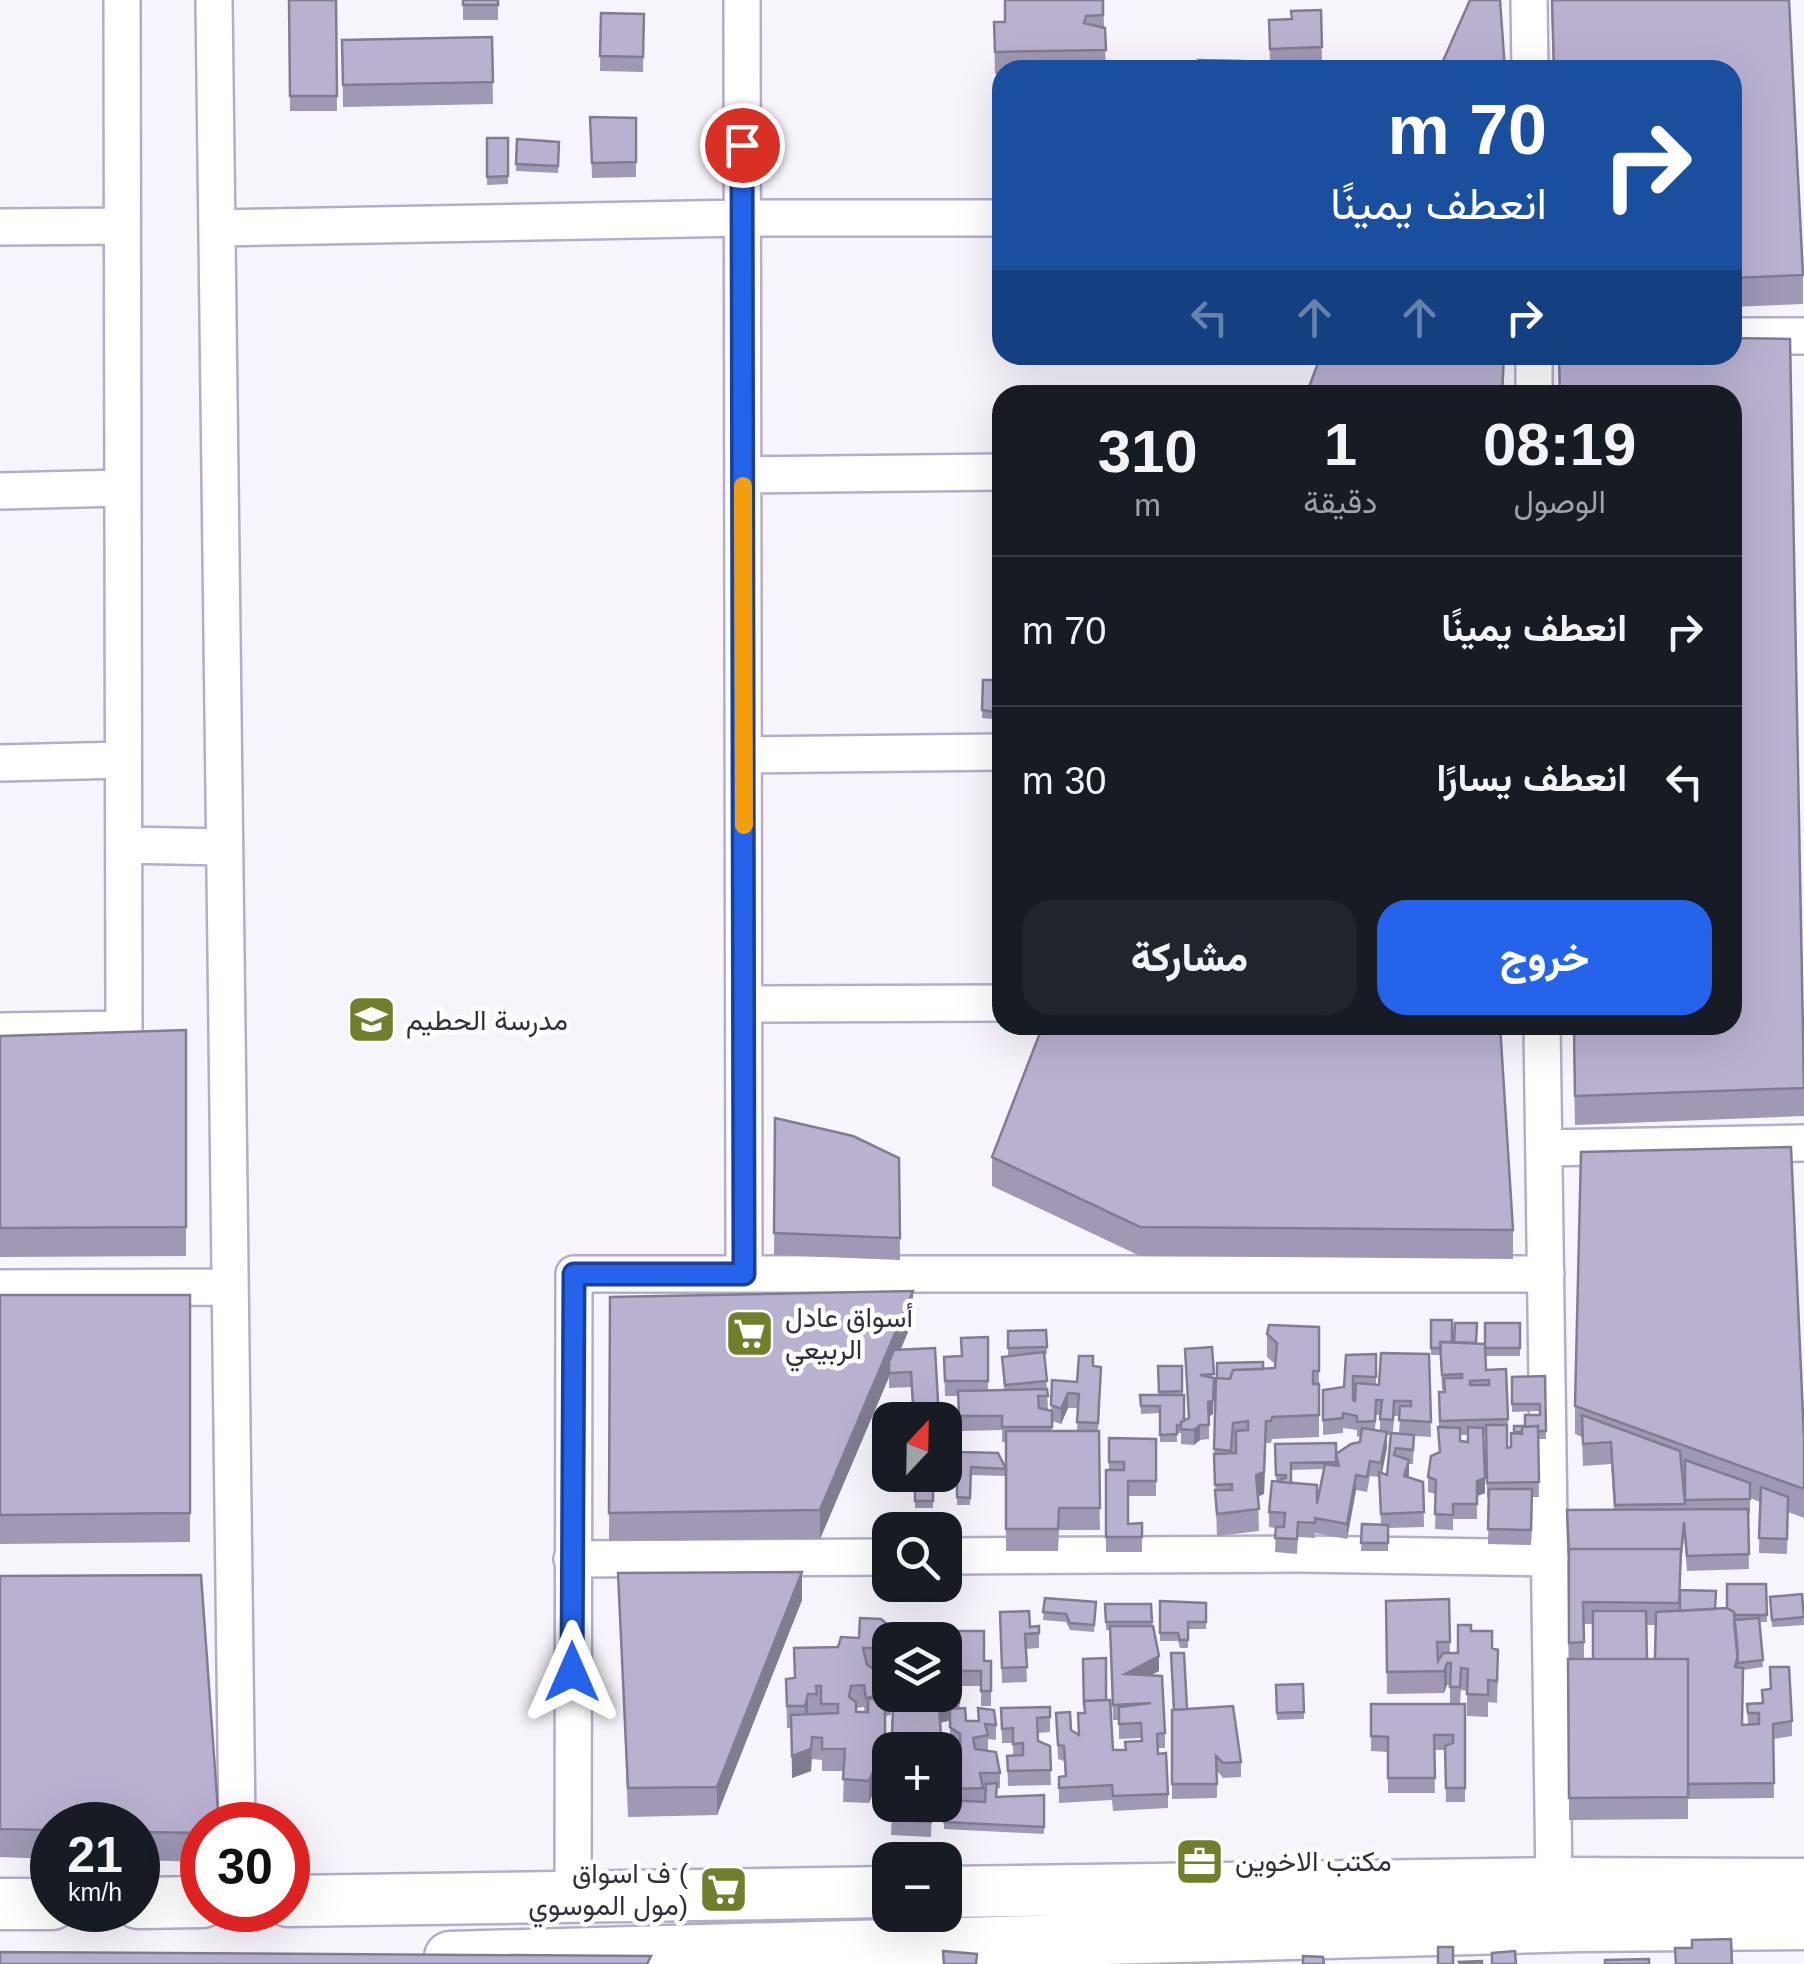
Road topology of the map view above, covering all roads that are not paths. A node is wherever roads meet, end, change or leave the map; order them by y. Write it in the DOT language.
graph roads {
  1 [pos="122,0"];
  2 [pos="214,0"];
  3 [pos="742,0"];
  4 [pos="1528,0"];
  5 [pos="1530,60"];
  6 [pos="742,218"];
  7 [pos="992,218"];
  8 [pos="122,226"];
  9 [pos="0,227"];
  10 [pos="217,228"];
  11 [pos="1742,336"];
  12 [pos="1804,336"];
  13 [pos="992,472"];
  14 [pos="743,474"];
  15 [pos="123,488"];
  16 [pos="0,490"];
  17 [pos="992,752"];
  18 [pos="743,755"];
  19 [pos="123,760"];
  20 [pos="0,763"];
  21 [pos="124,846"];
  22 [pos="224,848"];
  23 [pos="744,1004"];
  24 [pos="992,1004"];
  25 [pos="0,1031"];
  26 [pos="1542,1035"];
  27 [pos="1804,1143"];
  28 [pos="1544,1148"];
  29 [pos="744,1274"];
  30 [pos="1546,1274"];
  31 [pos="230,1287"];
  32 [pos="0,1288"];
  33 [pos="962,1556"];
  34 [pos="872,1557"];
  35 [pos="1550,1558"];
  36 [pos="572,1559"];
  37 [pos="194,1581"];
  38 [pos="234,1581"];
  39 [pos="237,1802"];
  40 [pos="1554,1884"];
  41 [pos="1804,1884"];
  42 [pos="962,1891"];
  43 [pos="872,1892"];
  44 [pos="573,1897"];
  45 [pos="310,1901"];
  46 [pos="0,1904"];
  47 [pos="30,1904"];
  48 [pos="1804,1924"];
  49 [pos="887,1932"];
  50 [pos="956,1932"];
  51 [pos="967,1943"];
  52 [pos="873,1945"];
  53 [pos="755,1956"];
  54 [pos="407,1958"];
  1 -- 8 [label="street"];
  2 -- 10 [label="street"];
  3 -- 6 [label="street"];
  4 -- 5 [label="street"];
  6 -- 7 [label="street"];
  6 -- 10 [label="street"];
  6 -- 14 [label="street"];
  8 -- 9 [label="street"];
  8 -- 15 [label="street"];
  10 -- 22 [label="street"];
  11 -- 12 [label="street"];
  13 -- 14 [label="street"];
  14 -- 18 [label="street"];
  15 -- 16 [label="street"];
  15 -- 19 [label="street"];
  17 -- 18 [label="street"];
  18 -- 23 [label="street"];
  19 -- 20 [label="street"];
  19 -- 21 [label="street"];
  21 -- 22 [label="street"];
  21 -- 25 [label="street"];
  22 -- 31 [label="street"];
  23 -- 24 [label="street"];
  23 -- 29 [label="street"];
  26 -- 28 [label="street"];
  27 -- 28 [label="street"];
  28 -- 30 [label="street"];
  29 -- 30 [label="street"];
  29 -- 36 [label="street"];
  30 -- 35 [label="street"];
  31 -- 32 [label="street"];
  31 -- 38 [label="street"];
  33 -- 35 [label="street"];
  34 -- 36 [label="street"];
  35 -- 40 [label="street"];
  36 -- 44 [label="street"];
  37 -- 38 [label="street"];
  38 -- 39 [label="street"];
  40 -- 41 [label="street"];
  40 -- 42 [label="street"];
  43 -- 44 [label="street"];
  44 -- 45 [label="street"];
  46 -- 47 [label="street"];
  48 -- 51 [label="street"];
  49 -- 52 [label="street"];
  50 -- 51 [label="street"];
  51 -- 52 [label="street"];
  52 -- 53 [label="street"];
  53 -- 54 [label="street"];
}
